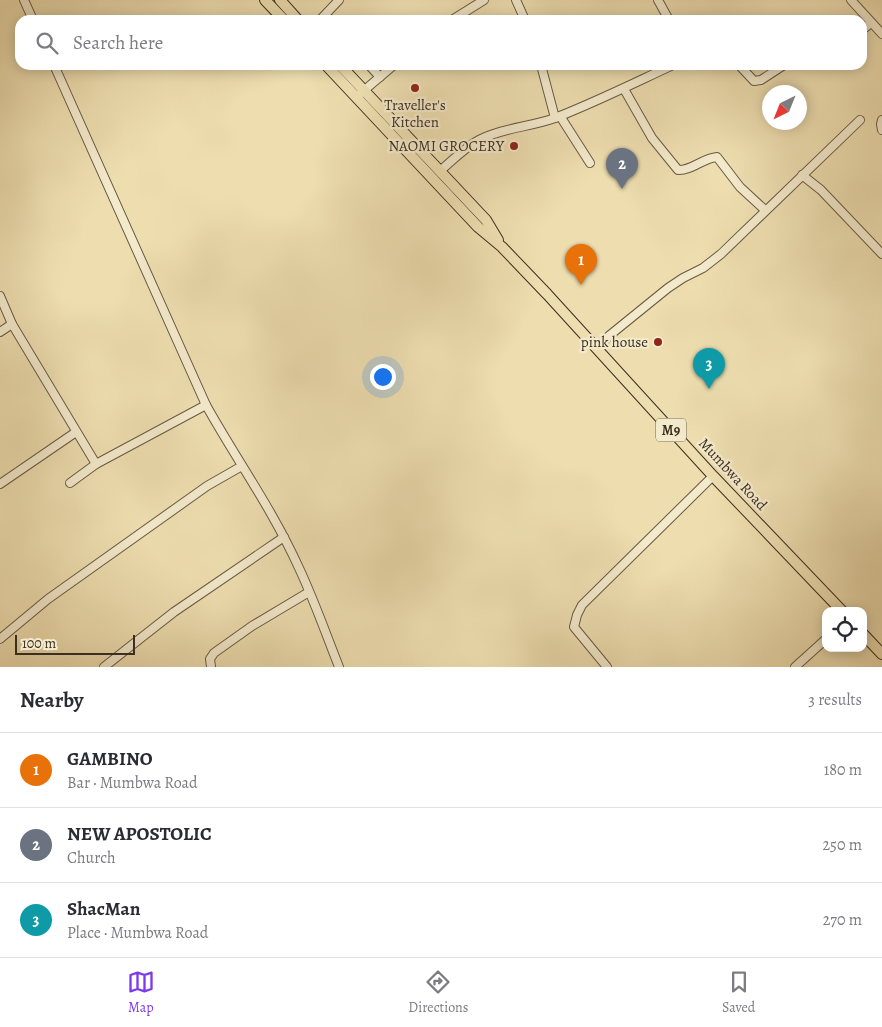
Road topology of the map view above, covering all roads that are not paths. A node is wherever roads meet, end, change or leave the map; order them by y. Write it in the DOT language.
graph roads {
  1 [pos="24,0"];
  2 [pos="265,0"];
  3 [pos="280,0"];
  4 [pos="340,0"];
  5 [pos="484,0"];
  6 [pos="516,0"];
  7 [pos="658,0"];
  8 [pos="851,0"];
  9 [pos="31,15"];
  10 [pos="279,15"];
  11 [pos="294,15"];
  12 [pos="327,15"];
  13 [pos="460,15"];
  14 [pos="523,15"];
  15 [pos="666,15"];
  16 [pos="864,15"];
  17 [pos="867,18"];
  18 [pos="871,23"];
  19 [pos="867,26"];
  20 [pos="882,34"];
  21 [pos="56,70"];
  22 [pos="332,70"];
  23 [pos="343,70"];
  24 [pos="374,70"];
  25 [pos="388,70"];
  26 [pos="544,70"];
  27 [pos="663,70"];
  28 [pos="744,70"];
  29 [pos="776,70"];
  30 [pos="380,77"];
  31 [pos="624,89"];
  32 [pos="360,94"];
  33 [pos="558,117"];
  34 [pos="860,120"];
  35 [pos="882,120"];
  36 [pos="882,130"];
  37 [pos="590,163"];
  38 [pos="440,171"];
  39 [pos="802,175"];
  40 [pos="765,210"];
  41 [pos="502,247"];
  42 [pos="882,254"];
  43 [pos="0,296"];
  44 [pos="12,324"];
  45 [pos="0,332"];
  46 [pos="596,348"];
  47 [pos="206,405"];
  48 [pos="76,432"];
  49 [pos="96,464"];
  50 [pos="242,466"];
  51 [pos="713,476"];
  52 [pos="70,483"];
  53 [pos="0,484"];
  54 [pos="284,537"];
  55 [pos="309,592"];
  56 [pos="838,607"];
  57 [pos="0,638"];
  58 [pos="867,638"];
  59 [pos="822,643"];
  60 [pos="882,654"];
  61 [pos="104,667"];
  62 [pos="212,667"];
  63 [pos="339,667"];
  64 [pos="607,667"];
  65 [pos="795,667"];
  1 -- 9 [label="street"];
  2 -- 10 [label="main road"];
  3 -- 11 [label="main road"];
  4 -- 12 [label="street"];
  5 -- 13 [label="street"];
  6 -- 14 [label="street"];
  7 -- 15 [label="street"];
  8 -- 16 [label="street"];
  17 -- 18 [label="street"];
  18 -- 19 [label="street"];
  18 -- 20 [label="street"];
  21 -- 47 [label="street"];
  22 -- 32 [label="main road, Mumbwa Road / M9"];
  23 -- 32 [label="main road, Mumbwa Road / M9"];
  24 -- 30 [label="street"];
  25 -- 30 [label="street"];
  26 -- 33 [label="street"];
  27 -- 31 [label="street"];
  28 -- 29 [label="street"];
  30 -- 32 [label="street"];
  31 -- 33 [label="street"];
  31 -- 40 [label="street"];
  32 -- 38 [label="main road, Mumbwa Road / M9"];
  32 -- 41 [label="main road, Mumbwa Road / M9"];
  33 -- 37 [label="street"];
  33 -- 38 [label="street"];
  34 -- 39 [label="street"];
  35 -- 36 [label="street"];
  38 -- 41 [label="main road, Mumbwa Road / M9"];
  39 -- 40 [label="street"];
  39 -- 42 [label="street"];
  40 -- 46 [label="street"];
  41 -- 46 [label="main road, Mumbwa Road / M9"];
  43 -- 44 [label="street"];
  44 -- 45 [label="street"];
  44 -- 48 [label="street"];
  46 -- 51 [label="main road, Mumbwa Road / M9"];
  47 -- 49 [label="street"];
  47 -- 50 [label="street"];
  48 -- 49 [label="street"];
  48 -- 53 [label="street"];
  49 -- 52 [label="street"];
  50 -- 54 [label="street"];
  50 -- 57 [label="street"];
  51 -- 56 [label="main road, Mumbwa Road / M9"];
  51 -- 64 [label="street"];
  54 -- 55 [label="street"];
  54 -- 61 [label="street"];
  55 -- 62 [label="street"];
  55 -- 63 [label="street"];
  58 -- 60 [label="main road"];
  59 -- 65 [label="street"];
}
